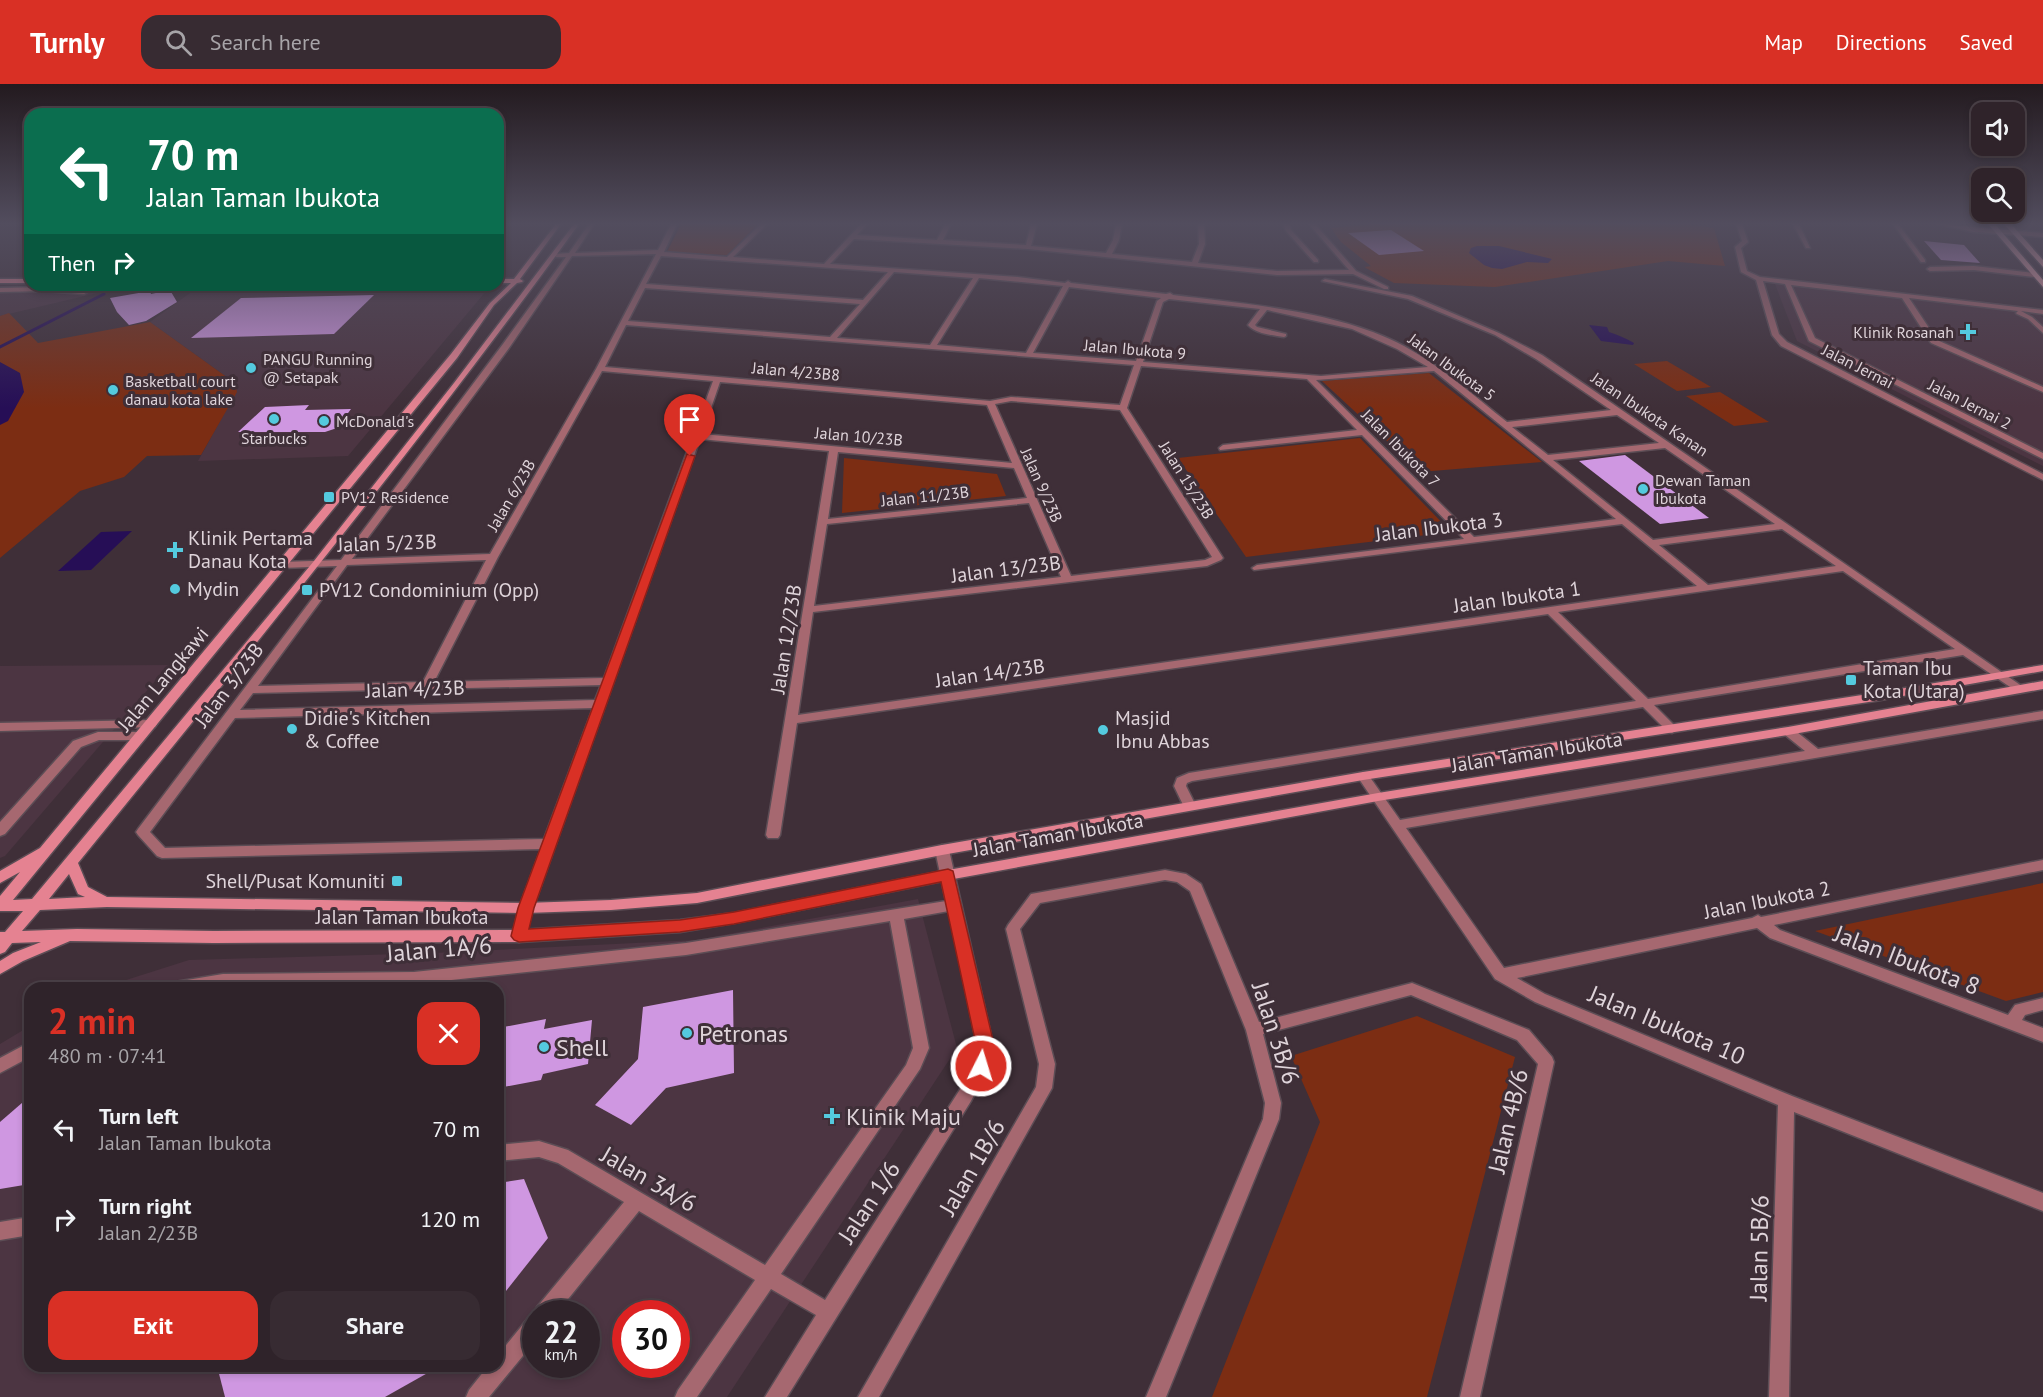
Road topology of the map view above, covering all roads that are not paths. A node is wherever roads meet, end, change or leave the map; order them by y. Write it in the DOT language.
graph roads {
  1 [pos="510,285"];
  2 [pos="549,285"];
  3 [pos="879,285"];
  4 [pos="971,285"];
  5 [pos="1067,285"];
  6 [pos="1087,285"];
  7 [pos="1348,285"];
  8 [pos="1384,285"];
  9 [pos="1761,285"];
  10 [pos="1788,285"];
  11 [pos="1813,285"];
  12 [pos="532,286"];
  13 [pos="643,286"];
  14 [pos="24,289"];
  15 [pos="0,290"];
  16 [pos="25,291"];
  17 [pos="496,291"];
  18 [pos="1170,295"];
  19 [pos="0,297"];
  20 [pos="1410,297"];
  21 [pos="1904,297"];
  22 [pos="864,302"];
  23 [pos="492,304"];
  24 [pos="1265,308"];
  25 [pos="2004,309"];
  26 [pos="2043,312"];
  27 [pos="2043,318"];
  28 [pos="625,323"];
  29 [pos="2036,323"];
  30 [pos="2043,331"];
  31 [pos="1284,335"];
  32 [pos="833,338"];
  33 [pos="933,346"];
  34 [pos="1029,354"];
  35 [pos="1137,363"];
  36 [pos="600,369"];
  37 [pos="1436,369"];
  38 [pos="1309,377"];
  39 [pos="718,378"];
  40 [pos="2043,390"];
  41 [pos="990,403"];
  42 [pos="1123,408"];
  43 [pos="1619,412"];
  44 [pos="1505,425"];
  45 [pos="1364,432"];
  46 [pos="698,436"];
  47 [pos="1667,445"];
  48 [pos="1223,448"];
  49 [pos="834,449"];
  50 [pos="2043,456"];
  51 [pos="1548,458"];
  52 [pos="1018,466"];
  53 [pos="2043,477"];
  54 [pos="1032,500"];
  55 [pos="1625,521"];
  56 [pos="822,522"];
  57 [pos="1784,526"];
  58 [pos="1472,541"];
  59 [pos="1653,543"];
  60 [pos="493,557"];
  61 [pos="345,562"];
  62 [pos="1207,562"];
  63 [pos="317,563"];
  64 [pos="282,565"];
  65 [pos="1257,568"];
  66 [pos="1844,568"];
  67 [pos="1067,579"];
  68 [pos="1706,588"];
  69 [pos="808,610"];
  70 [pos="1551,610"];
  71 [pos="1965,651"];
  72 [pos="1194,662"];
  73 [pos="2043,668"];
  74 [pos="2001,676"];
  75 [pos="609,681"];
  76 [pos="427,685"];
  77 [pos="2043,685"];
  78 [pos="2020,689"];
  79 [pos="250,690"];
  80 [pos="1645,703"];
  81 [pos="600,704"];
  82 [pos="232,714"];
  83 [pos="2043,715"];
  84 [pos="791,720"];
  85 [pos="151,724"];
  86 [pos="63,726"];
  87 [pos="0,727"];
  88 [pos="1672,729"];
  89 [pos="1788,731"];
  90 [pos="141,736"];
  91 [pos="77,744"];
  92 [pos="1816,754"];
  93 [pos="1363,776"];
  94 [pos="1378,797"];
  95 [pos="1190,806"];
  96 [pos="1397,825"];
  97 [pos="0,831"];
  98 [pos="773,835"];
  99 [pos="53,843"];
  100 [pos="549,844"];
  101 [pos="942,850"];
  102 [pos="70,861"];
  103 [pos="2043,865"];
  104 [pos="948,875"];
  105 [pos="0,878"];
  106 [pos="1088,888"];
  107 [pos="107,902"];
  108 [pos="35,904"];
  109 [pos="954,905"];
  110 [pos="0,906"];
  111 [pos="526,908"];
  112 [pos="896,915"];
  113 [pos="1758,921"];
  114 [pos="76,935"];
  115 [pos="519,936"];
  116 [pos="3,941"];
  117 [pos="0,968"];
  118 [pos="1500,975"];
  119 [pos="211,982"];
  120 [pos="2043,1004"];
  121 [pos="2011,1023"];
  122 [pos="1254,1030"];
  123 [pos="2043,1035"];
  124 [pos="24,1052"];
  125 [pos="0,1066"];
  126 [pos="1786,1101"];
  127 [pos="504,1152"];
  128 [pos="637,1200"];
  129 [pos="2043,1202"];
  130 [pos="24,1227"];
  131 [pos="0,1231"];
  132 [pos="768,1277"];
  133 [pos="555,1300"];
  134 [pos="828,1312"];
  135 [pos="522,1341"];
  136 [pos="504,1363"];
  137 [pos="497,1372"];
  138 [pos="476,1397"];
  139 [pos="685,1397"];
  140 [pos="775,1397"];
  141 [pos="868,1397"];
  142 [pos="1156,1397"];
  143 [pos="1470,1397"];
  144 [pos="1779,1397"];
  1 -- 23 [label="street, Jalan Langkawi"];
  2 -- 61 [label="street, Jalan 3/23B"];
  3 -- 22 [label="street"];
  4 -- 33 [label="street"];
  5 -- 34 [label="street"];
  6 -- 18 [label="street, Jalan Ibukota 5"];
  7 -- 20 [label="street, Jalan Ibukota Kanan"];
  8 -- 20 [label="street"];
  9 -- 53 [label="street, Jalan Jernai"];
  10 -- 50 [label="street, Jalan Jernai 2"];
  11 -- 21 [label="street"];
  12 -- 63 [label="street"];
  13 -- 22 [label="street"];
  13 -- 28 [label="street, Jalan 6/23B"];
  14 -- 15 [label="street"];
  16 -- 19 [label="street"];
  17 -- 23 [label="street"];
  18 -- 24 [label="street, Jalan Ibukota 5"];
  18 -- 35 [label="street"];
  20 -- 43 [label="street, Jalan Ibukota Kanan"];
  21 -- 25 [label="street"];
  21 -- 40 [label="street"];
  22 -- 32 [label="street"];
  23 -- 64 [label="street, Jalan Langkawi"];
  24 -- 31 [label="street"];
  24 -- 37 [label="street, Jalan Ibukota 5"];
  25 -- 26 [label="street"];
  25 -- 29 [label="street"];
  27 -- 29 [label="street"];
  28 -- 32 [label="street, Jalan Ibukota 9"];
  28 -- 36 [label="street, Jalan 6/23B"];
  29 -- 30 [label="street"];
  32 -- 33 [label="street, Jalan Ibukota 9"];
  33 -- 34 [label="street, Jalan Ibukota 9"];
  34 -- 35 [label="street, Jalan Ibukota 9"];
  35 -- 38 [label="street, Jalan Ibukota 9"];
  35 -- 42 [label="street"];
  36 -- 39 [label="street, Jalan 4/23B8"];
  36 -- 60 [label="street, Jalan 6/23B"];
  37 -- 38 [label="street, Jalan Ibukota 9"];
  37 -- 44 [label="street, Jalan Ibukota 5"];
  38 -- 45 [label="street, Jalan Ibukota 7"];
  39 -- 41 [label="street, Jalan 4/23B8"];
  39 -- 46 [label="street"];
  41 -- 42 [label="street, Jalan 4/23B8"];
  41 -- 52 [label="street, Jalan 9/23B"];
  42 -- 62 [label="street, Jalan 15/23B"];
  43 -- 44 [label="street"];
  43 -- 47 [label="street, Jalan Ibukota Kanan"];
  44 -- 51 [label="street, Jalan Ibukota 5"];
  45 -- 48 [label="street"];
  45 -- 58 [label="street, Jalan Ibukota 7"];
  46 -- 49 [label="street, Jalan 10/23B"];
  46 -- 75 [label="street"];
  47 -- 51 [label="street"];
  47 -- 57 [label="street, Jalan Ibukota Kanan"];
  49 -- 52 [label="street, Jalan 10/23B"];
  49 -- 56 [label="street, Jalan 12/23B"];
  51 -- 55 [label="street, Jalan Ibukota 5"];
  52 -- 54 [label="street, Jalan 9/23B"];
  54 -- 56 [label="street, Jalan 11/23B"];
  54 -- 67 [label="street, Jalan 9/23B"];
  55 -- 58 [label="street, Jalan Ibukota 3"];
  55 -- 59 [label="street, Jalan Ibukota 5"];
  56 -- 69 [label="street, Jalan 12/23B"];
  57 -- 59 [label="street"];
  57 -- 66 [label="street, Jalan Ibukota Kanan"];
  58 -- 65 [label="street, Jalan Ibukota 3"];
  59 -- 68 [label="street, Jalan Ibukota 5"];
  60 -- 61 [label="street, Jalan 5/23B"];
  60 -- 76 [label="street, Jalan 6/23B"];
  61 -- 63 [label="street, Jalan 5/23B"];
  61 -- 79 [label="street, Jalan 3/23B"];
  62 -- 67 [label="street, Jalan 13/23B"];
  63 -- 64 [label="street, Jalan 5/23B"];
  63 -- 102 [label="street"];
  64 -- 85 [label="street, Jalan Langkawi"];
  66 -- 68 [label="street, Jalan Ibukota 1"];
  66 -- 71 [label="street, Jalan Ibukota Kanan"];
  67 -- 69 [label="street, Jalan 13/23B"];
  68 -- 70 [label="street, Jalan Ibukota 1"];
  69 -- 84 [label="street, Jalan 12/23B"];
  70 -- 72 [label="street, Jalan Ibukota 1"];
  70 -- 80 [label="street"];
  71 -- 74 [label="street, Jalan Ibukota Kanan"];
  71 -- 80 [label="street"];
  72 -- 84 [label="street, Jalan 14/23B"];
  73 -- 74 [label="street, Jalan Taman Ibukota"];
  74 -- 78 [label="street, Jalan Ibukota Kanan"];
  74 -- 88 [label="street, Jalan Taman Ibukota"];
  75 -- 76 [label="street, Jalan 4/23B"];
  75 -- 81 [label="street"];
  76 -- 79 [label="street, Jalan 4/23B"];
  77 -- 78 [label="street, Jalan Taman Ibukota"];
  78 -- 89 [label="street, Jalan Taman Ibukota"];
  79 -- 82 [label="street, Jalan 3/23B"];
  80 -- 88 [label="street"];
  80 -- 95 [label="street"];
  81 -- 82 [label="street, Jalan 4/23B"];
  81 -- 100 [label="street"];
  82 -- 100 [label="street, Jalan 3/23B"];
  83 -- 92 [label="street"];
  84 -- 98 [label="street, Jalan 12/23B"];
  85 -- 86 [label="street"];
  85 -- 90 [label="street, Jalan Langkawi"];
  86 -- 87 [label="street"];
  86 -- 91 [label="street"];
  88 -- 93 [label="street, Jalan Taman Ibukota"];
  89 -- 92 [label="street"];
  89 -- 94 [label="street, Jalan Taman Ibukota"];
  90 -- 91 [label="street"];
  90 -- 99 [label="street, Jalan Langkawi"];
  91 -- 97 [label="street"];
  92 -- 96 [label="street"];
  93 -- 94 [label="street, Jalan Ibukota 10"];
  93 -- 95 [label="street, Jalan Taman Ibukota"];
  94 -- 96 [label="street, Jalan Ibukota 10"];
  94 -- 104 [label="street, Jalan Taman Ibukota"];
  95 -- 101 [label="street, Jalan Taman Ibukota"];
  96 -- 118 [label="street, Jalan Ibukota 10"];
  99 -- 105 [label="street"];
  99 -- 110 [label="street, Jalan Langkawi"];
  100 -- 111 [label="street"];
  101 -- 104 [label="street, Jalan 1/6"];
  101 -- 111 [label="street, Jalan Taman Ibukota"];
  102 -- 107 [label="street"];
  102 -- 108 [label="street"];
  103 -- 113 [label="street, Jalan Ibukota 2"];
  104 -- 109 [label="street, Jalan 1/6"];
  104 -- 115 [label="street, Jalan Taman Ibukota"];
  106 -- 122 [label="street, Jalan 3B/6"];
  106 -- 141 [label="street, Jalan 1B/6"];
  107 -- 108 [label="street, Jalan Taman Ibukota"];
  107 -- 111 [label="street, Jalan Taman Ibukota"];
  108 -- 110 [label="street, Jalan Taman Ibukota"];
  108 -- 116 [label="street"];
  109 -- 112 [label="street, Jalan 1A/6"];
  109 -- 134 [label="street, Jalan 1/6"];
  111 -- 115 [label="street"];
  112 -- 119 [label="street, Jalan 1A/6"];
  112 -- 132 [label="street"];
  113 -- 118 [label="street, Jalan Ibukota 2"];
  113 -- 121 [label="street, Jalan Ibukota 8"];
  114 -- 115 [label="street, Jalan Taman Ibukota"];
  114 -- 116 [label="street, Jalan Taman Ibukota"];
  114 -- 117 [label="street"];
  118 -- 126 [label="street, Jalan Ibukota 10"];
  120 -- 121 [label="street"];
  121 -- 123 [label="street, Jalan Ibukota 8"];
  122 -- 142 [label="street, Jalan 3B/6"];
  122 -- 143 [label="street, Jalan 4B/6"];
  124 -- 125 [label="street"];
  126 -- 129 [label="street, Jalan Ibukota 10"];
  126 -- 144 [label="street, Jalan 5B/6"];
  127 -- 128 [label="street, Jalan 3A/6"];
  128 -- 132 [label="street, Jalan 3A/6"];
  128 -- 133 [label="street"];
  130 -- 131 [label="street"];
  132 -- 134 [label="street, Jalan 3A/6"];
  132 -- 139 [label="street"];
  134 -- 140 [label="street, Jalan 1/6"];
  135 -- 136 [label="street"];
  137 -- 138 [label="street"];
}
